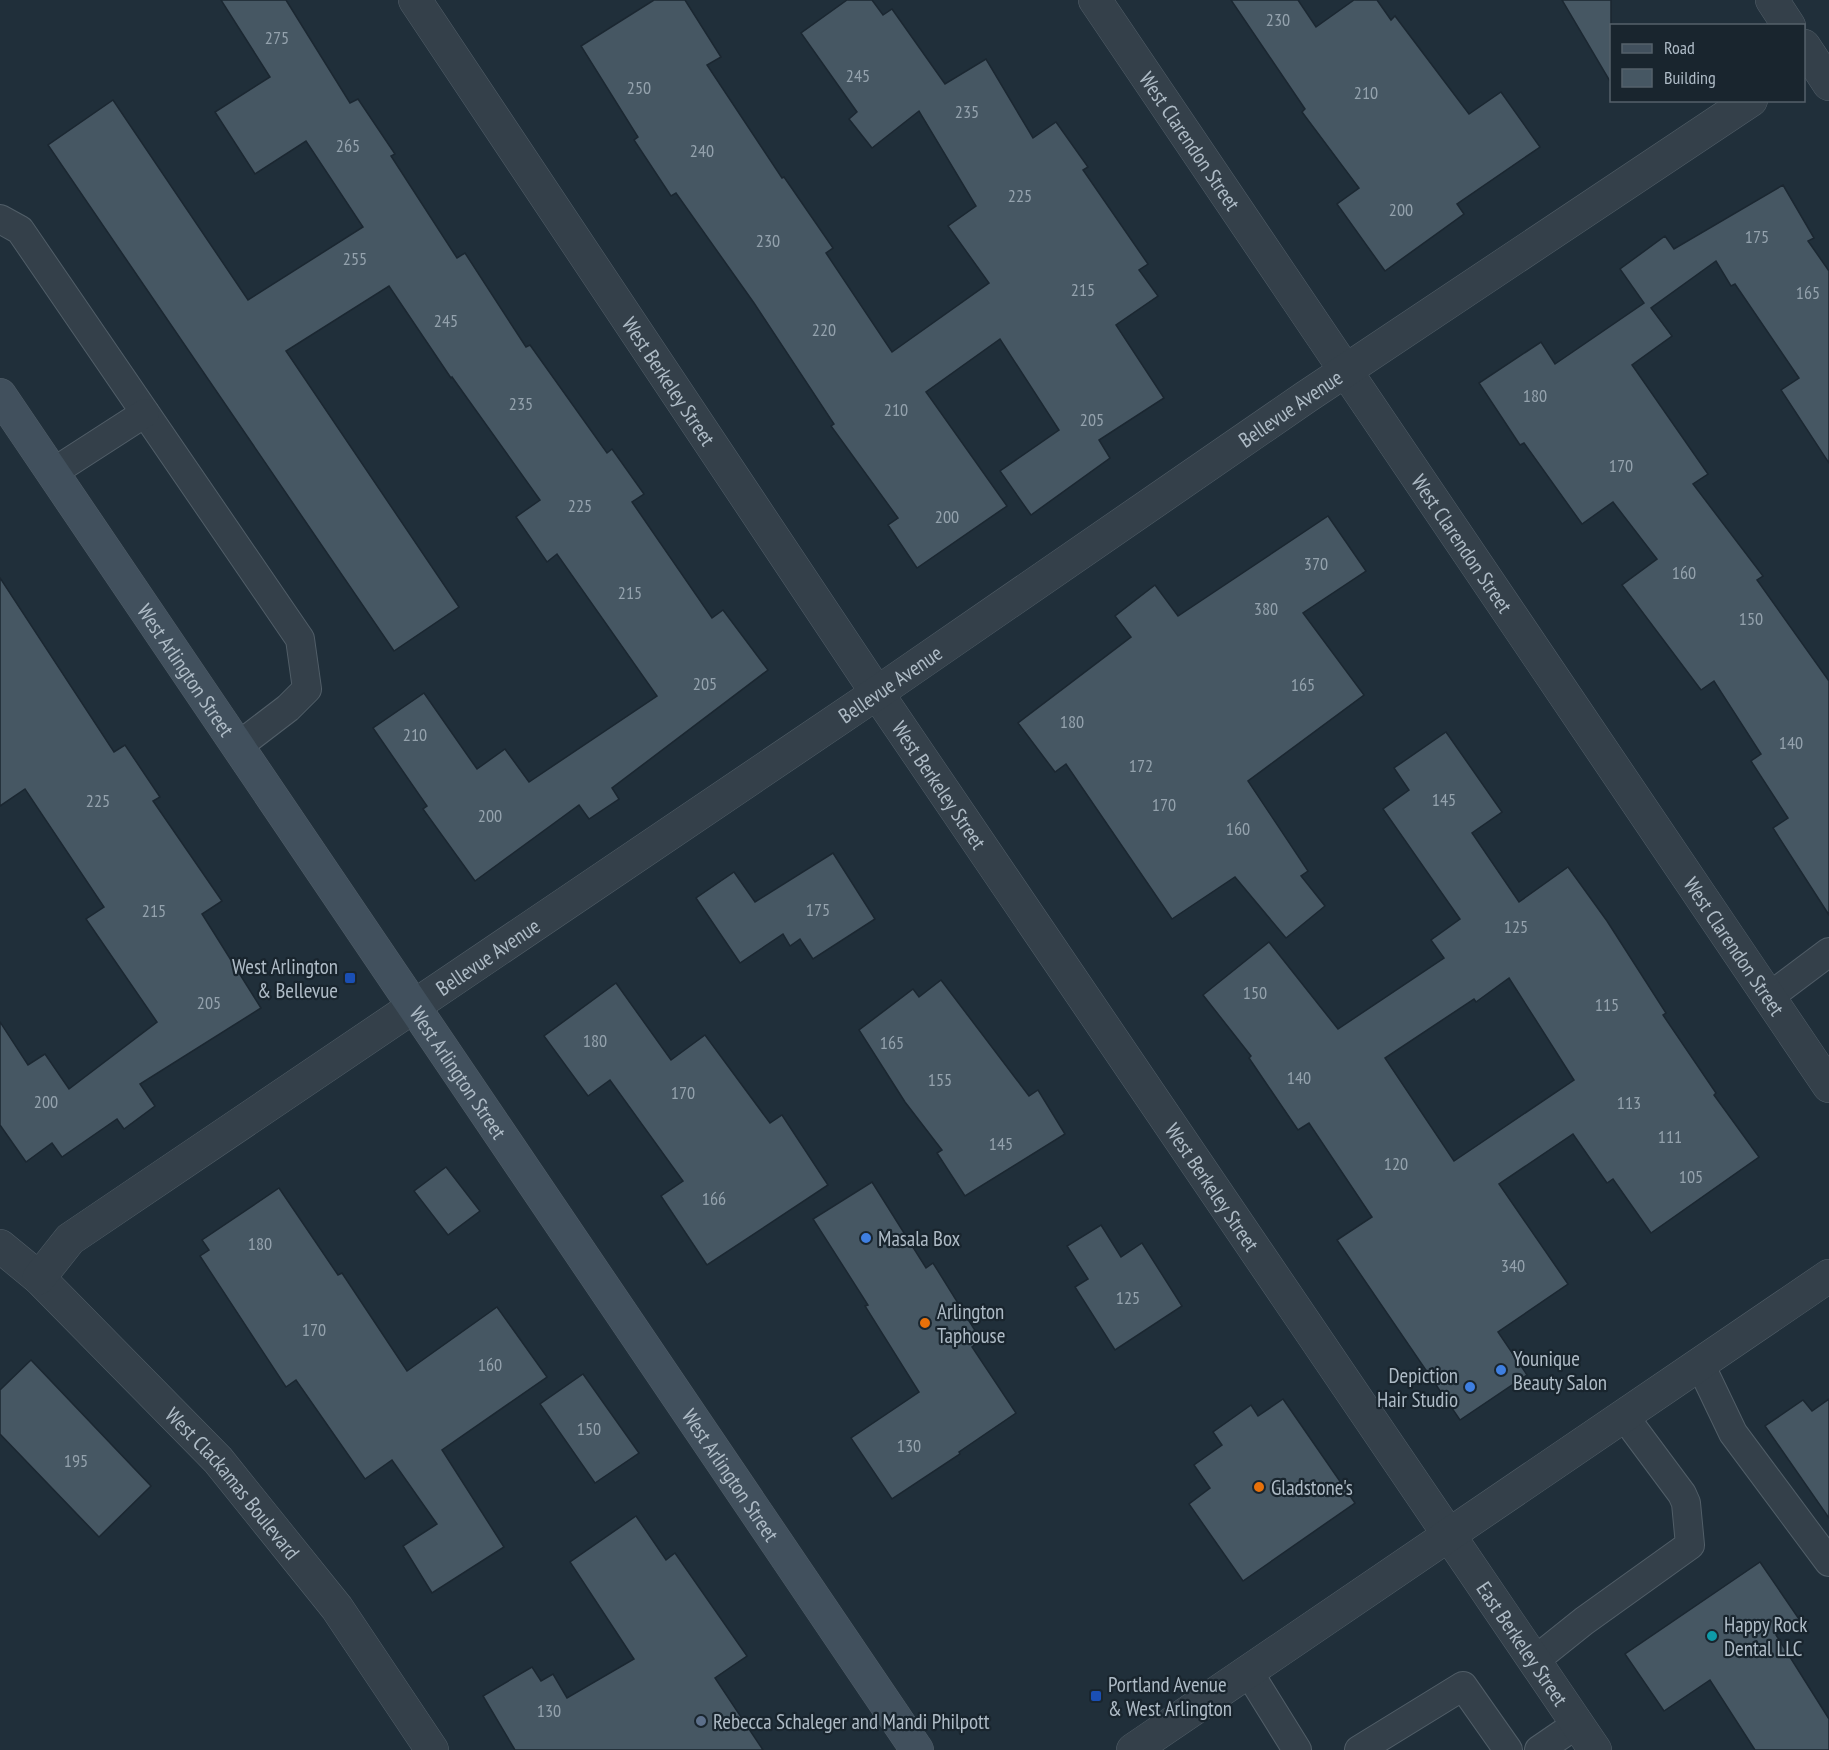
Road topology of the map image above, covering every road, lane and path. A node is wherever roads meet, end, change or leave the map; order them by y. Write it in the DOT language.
graph roads {
  1 [pos="415,0"];
  2 [pos="1095,0"];
  3 [pos="1772,0"];
  4 [pos="1789,24"];
  5 [pos="1748,102"];
  6 [pos="0,219"];
  7 [pos="1347,370"];
  8 [pos="0,395"];
  9 [pos="145,413"];
  10 [pos="52,473"];
  11 [pos="877,693"];
  12 [pos="237,747"];
  13 [pos="1829,952"];
  14 [pos="1769,997"];
  15 [pos="413,1006"];
  16 [pos="1829,1086"];
  17 [pos="0,1246"];
  18 [pos="1829,1276"];
  19 [pos="39,1278"];
  20 [pos="1700,1364"];
  21 [pos="1624,1416"];
  22 [pos="1449,1535"];
  23 [pos="1829,1562"];
  24 [pos="1534,1661"];
  25 [pos="1248,1671"];
  26 [pos="1586,1737"];
  27 [pos="432,1750"];
  28 [pos="917,1750"];
  29 [pos="1133,1750"];
  30 [pos="1298,1750"];
  31 [pos="1359,1750"];
  32 [pos="1508,1750"];
  33 [pos="1539,1750"];
  1 -- 11 [label="street, West Berkeley Street"];
  2 -- 7 [label="street, West Clarendon Street"];
  3 -- 4 [label="street"];
  5 -- 7 [label="street, Bellevue Avenue"];
  6 -- 9 [label="lane"];
  7 -- 11 [label="street, Bellevue Avenue"];
  7 -- 14 [label="street, West Clarendon Street"];
  8 -- 10 [label="main road, West Arlington Street"];
  9 -- 10 [label="lane"];
  9 -- 12 [label="lane"];
  10 -- 12 [label="main road, West Arlington Street"];
  11 -- 15 [label="street, Bellevue Avenue"];
  11 -- 22 [label="street, West Berkeley Street"];
  12 -- 15 [label="main road, West Arlington Street"];
  13 -- 14 [label="lane"];
  14 -- 16 [label="street, West Clarendon Street"];
  15 -- 19 [label="street, Bellevue Avenue"];
  15 -- 28 [label="main road, West Arlington Street"];
  17 -- 19 [label="street, West Clackamas Boulevard"];
  18 -- 20 [label="street"];
  19 -- 27 [label="street, West Clackamas Boulevard"];
  20 -- 21 [label="street"];
  20 -- 23 [label="lane"];
  21 -- 22 [label="street"];
  21 -- 24 [label="lane"];
  22 -- 24 [label="street, East Berkeley Street"];
  22 -- 25 [label="street"];
  24 -- 26 [label="street, East Berkeley Street"];
  25 -- 29 [label="street"];
  25 -- 30 [label="lane"];
  26 -- 33 [label="lane"];
  31 -- 32 [label="lane"];
}
